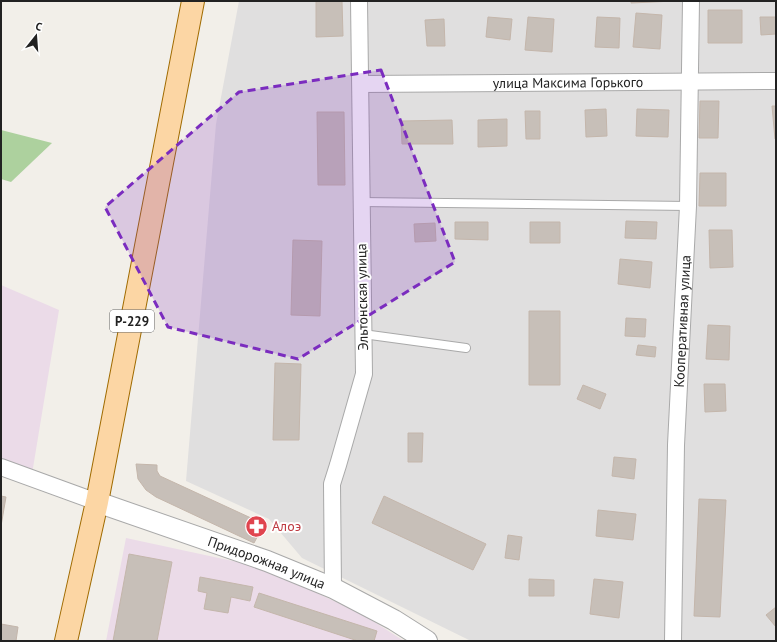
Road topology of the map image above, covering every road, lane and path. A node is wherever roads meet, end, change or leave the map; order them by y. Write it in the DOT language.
graph roads {
  1 [pos="193,1"];
  2 [pos="359,1"];
  3 [pos="691,1"];
  4 [pos="776,81"];
  5 [pos="690,82"];
  6 [pos="361,84"];
  7 [pos="360,202"];
  8 [pos="688,206"];
  9 [pos="363,334"];
  10 [pos="466,348"];
  11 [pos="1,467"];
  12 [pos="97,502"];
  13 [pos="333,588"];
  14 [pos="66,641"];
  15 [pos="426,641"];
  16 [pos="673,641"];
  1 -- 12 [label="main road, Р-229"];
  2 -- 6 [label="street, Эльтонская улица"];
  3 -- 5 [label="street, Кооперативная улица"];
  4 -- 5 [label="street, улица Максима Горького"];
  5 -- 6 [label="street, улица Максима Горького"];
  5 -- 8 [label="street, Кооперативная улица"];
  6 -- 7 [label="street, Эльтонская улица"];
  7 -- 8 [label="lane"];
  7 -- 9 [label="street, Эльтонская улица"];
  8 -- 16 [label="street, Кооперативная улица"];
  9 -- 10 [label="lane"];
  9 -- 13 [label="street, Эльтонская улица"];
  11 -- 12 [label="street"];
  12 -- 13 [label="street, Придорожная улица"];
  12 -- 14 [label="main road, Р-229"];
  13 -- 15 [label="street, Придорожная улица"];
}
